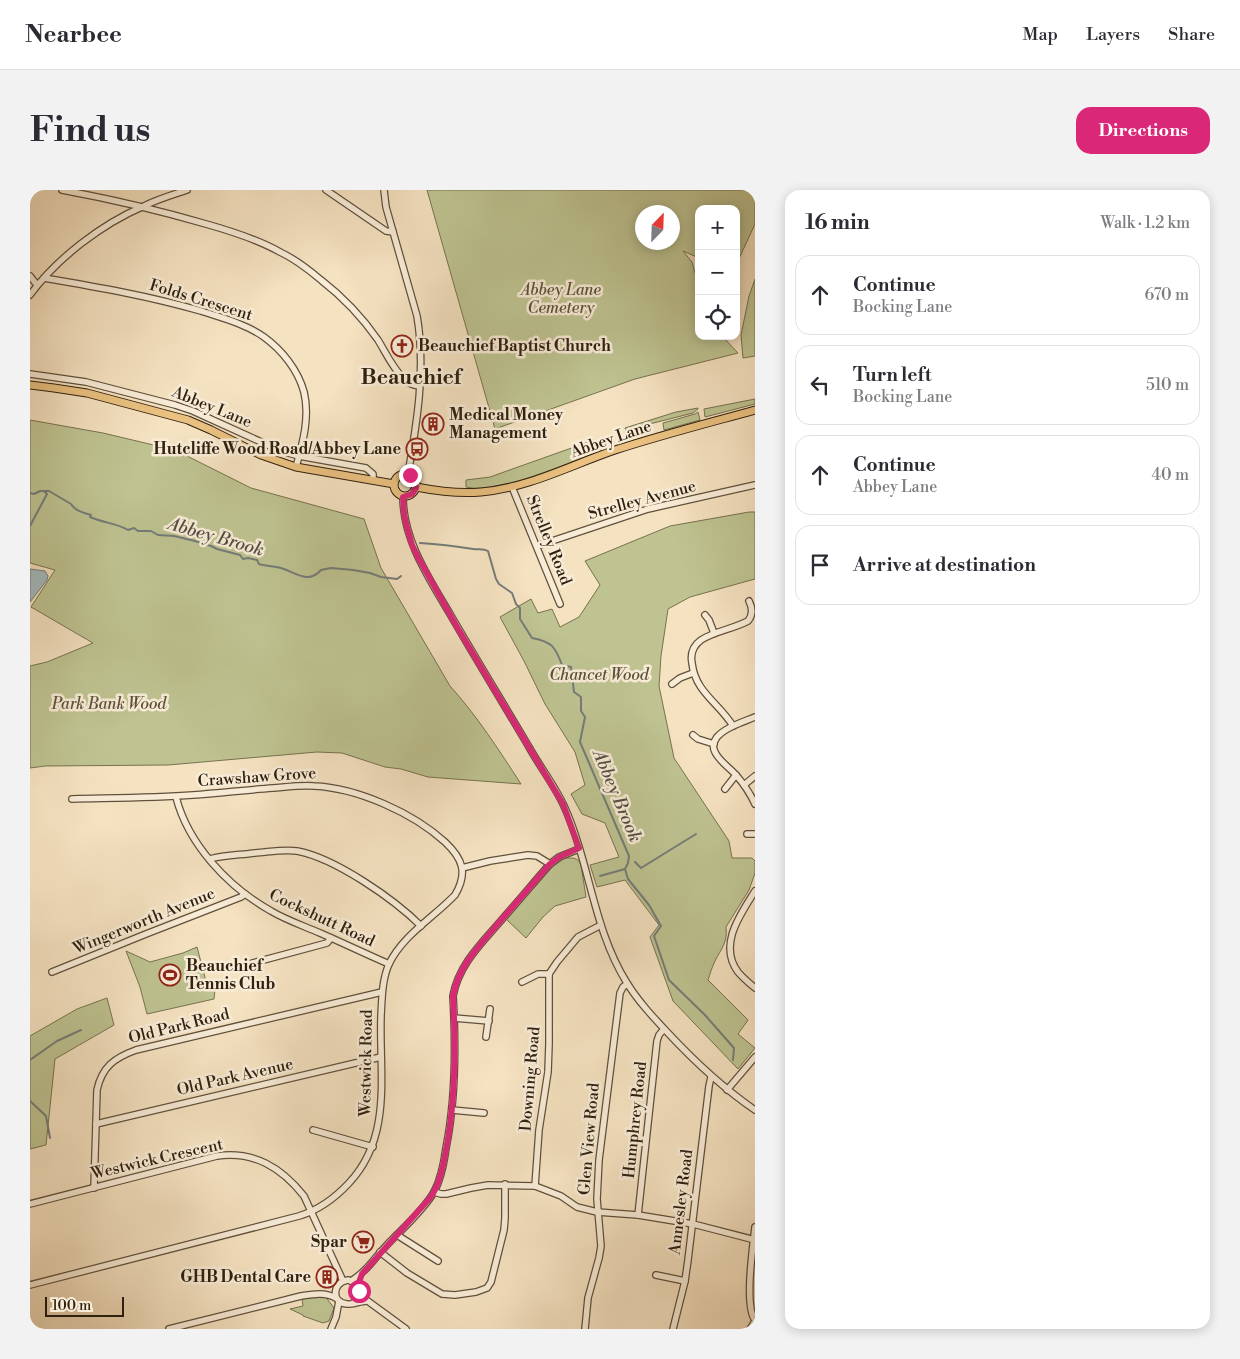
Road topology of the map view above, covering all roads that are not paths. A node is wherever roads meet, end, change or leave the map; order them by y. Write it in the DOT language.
graph roads {
  1 [pos="62,190"];
  2 [pos="187,190"];
  3 [pos="326,190"];
  4 [pos="384,190"];
  5 [pos="142,206"];
  6 [pos="393,232"];
  7 [pos="30,276"];
  8 [pos="44,278"];
  9 [pos="37,285"];
  10 [pos="30,295"];
  11 [pos="30,374"];
  12 [pos="30,385"];
  13 [pos="419,386"];
  14 [pos="755,410"];
  15 [pos="299,456"];
  16 [pos="296,467"];
  17 [pos="408,474"];
  18 [pos="373,480"];
  19 [pos="394,484"];
  20 [pos="755,485"];
  21 [pos="416,487"];
  22 [pos="512,487"];
  23 [pos="403,497"];
  24 [pos="537,546"];
  25 [pos="749,601"];
  26 [pos="560,604"];
  27 [pos="705,615"];
  28 [pos="714,633"];
  29 [pos="694,673"];
  30 [pos="672,684"];
  31 [pos="755,717"];
  32 [pos="733,726"];
  33 [pos="693,735"];
  34 [pos="714,744"];
  35 [pos="736,775"];
  36 [pos="755,776"];
  37 [pos="744,785"];
  38 [pos="725,788"];
  39 [pos="176,796"];
  40 [pos="72,799"];
  41 [pos="755,804"];
  42 [pos="747,834"];
  43 [pos="755,834"];
  44 [pos="579,848"];
  45 [pos="210,859"];
  46 [pos="550,864"];
  47 [pos="462,868"];
  48 [pos="755,891"];
  49 [pos="245,894"];
  50 [pos="601,925"];
  51 [pos="421,926"];
  52 [pos="331,938"];
  53 [pos="389,964"];
  54 [pos="234,968"];
  55 [pos="52,972"];
  56 [pos="549,974"];
  57 [pos="522,982"];
  58 [pos="627,984"];
  59 [pos="755,988"];
  60 [pos="382,992"];
  61 [pos="490,1009"];
  62 [pos="454,1018"];
  63 [pos="489,1021"];
  64 [pos="664,1029"];
  65 [pos="486,1037"];
  66 [pos="382,1057"];
  67 [pos="755,1057"];
  68 [pos="711,1077"];
  69 [pos="728,1090"];
  70 [pos="452,1110"];
  71 [pos="755,1110"];
  72 [pos="484,1113"];
  73 [pos="96,1124"];
  74 [pos="313,1130"];
  75 [pos="373,1147"];
  76 [pos="505,1184"];
  77 [pos="535,1186"];
  78 [pos="94,1188"];
  79 [pos="434,1192"];
  80 [pos="30,1204"];
  81 [pos="312,1212"];
  82 [pos="597,1212"];
  83 [pos="638,1215"];
  84 [pos="693,1224"];
  85 [pos="755,1227"];
  86 [pos="397,1235"];
  87 [pos="754,1240"];
  88 [pos="380,1252"];
  89 [pos="438,1261"];
  90 [pos="362,1274"];
  91 [pos="656,1275"];
  92 [pos="342,1281"];
  93 [pos="351,1281"];
  94 [pos="685,1281"];
  95 [pos="30,1284"];
  96 [pos="336,1288"];
  97 [pos="359,1289"];
  98 [pos="320,1293"];
  99 [pos="338,1300"];
  100 [pos="367,1301"];
  101 [pos="351,1304"];
  102 [pos="336,1317"];
  103 [pos="755,1320"];
  104 [pos="169,1329"];
  105 [pos="331,1329"];
  106 [pos="406,1329"];
  107 [pos="585,1329"];
  108 [pos="673,1329"];
  109 [pos="750,1329"];
  1 -- 5 [label="street"];
  2 -- 5 [label="street"];
  3 -- 6 [label="street"];
  4 -- 6 [label="street"];
  5 -- 8 [label="street"];
  5 -- 13 [label="street"];
  6 -- 13 [label="street"];
  7 -- 9 [label="street"];
  8 -- 9 [label="street"];
  8 -- 15 [label="street, Folds Crescent"];
  9 -- 10 [label="street"];
  11 -- 15 [label="street, Abbey Lane"];
  12 -- 16 [label="main road, Abbey Lane"];
  13 -- 17 [label="street"];
  14 -- 22 [label="main road, Abbey Lane"];
  15 -- 16 [label="street, Folds Crescent"];
  15 -- 18 [label="street, Abbey Lane"];
  16 -- 18 [label="main road, Abbey Lane"];
  17 -- 19 [label="main road"];
  17 -- 21 [label="main road"];
  18 -- 19 [label="main road, Abbey Lane"];
  19 -- 23 [label="main road"];
  20 -- 24 [label="street, Strelley Avenue"];
  21 -- 22 [label="main road, Abbey Lane"];
  21 -- 23 [label="main road"];
  22 -- 24 [label="street, Strelley Road"];
  23 -- 44 [label="street"];
  24 -- 26 [label="street, Strelley Road"];
  25 -- 28 [label="street"];
  27 -- 28 [label="street"];
  28 -- 29 [label="street"];
  29 -- 30 [label="street"];
  29 -- 32 [label="street"];
  31 -- 32 [label="street"];
  32 -- 34 [label="street"];
  33 -- 34 [label="street"];
  34 -- 35 [label="street"];
  35 -- 37 [label="street"];
  35 -- 38 [label="street"];
  36 -- 37 [label="street"];
  37 -- 41 [label="street"];
  39 -- 40 [label="street, Crawshaw Grove"];
  39 -- 45 [label="street, Cockshutt Road"];
  39 -- 47 [label="street, Crawshaw Grove"];
  42 -- 43 [label="street"];
  44 -- 46 [label="street"];
  44 -- 50 [label="street"];
  45 -- 49 [label="street, Cockshutt Road"];
  45 -- 51 [label="street"];
  46 -- 47 [label="street"];
  46 -- 62 [label="street"];
  47 -- 51 [label="street, Westwick Road"];
  48 -- 59 [label="street"];
  49 -- 52 [label="street, Cockshutt Road"];
  49 -- 55 [label="street, Wingerworth Avenue"];
  50 -- 56 [label="street"];
  50 -- 58 [label="street"];
  51 -- 53 [label="street, Westwick Road"];
  52 -- 53 [label="street, Cockshutt Road"];
  52 -- 54 [label="street"];
  53 -- 60 [label="street, Westwick Road"];
  56 -- 57 [label="street"];
  56 -- 77 [label="street, Downing Road"];
  58 -- 64 [label="street"];
  58 -- 82 [label="street, Glen View Road"];
  60 -- 66 [label="street, Westwick Road"];
  60 -- 73 [label="street, Old Park Road"];
  61 -- 63 [label="street"];
  62 -- 63 [label="street"];
  62 -- 70 [label="street"];
  63 -- 65 [label="street"];
  64 -- 68 [label="street"];
  64 -- 83 [label="street, Humphrey Road"];
  66 -- 73 [label="street, Old Park Avenue"];
  66 -- 75 [label="street, Westwick Road"];
  67 -- 69 [label="street"];
  68 -- 69 [label="street"];
  68 -- 84 [label="street, Annesley Road"];
  69 -- 71 [label="street"];
  70 -- 72 [label="street"];
  70 -- 79 [label="street"];
  73 -- 78 [label="street, Old Park Road"];
  74 -- 75 [label="street"];
  75 -- 81 [label="street, Westwick Road"];
  76 -- 77 [label="street"];
  76 -- 79 [label="street"];
  76 -- 88 [label="street"];
  77 -- 82 [label="street"];
  78 -- 80 [label="street, Westwick Crescent"];
  78 -- 81 [label="street, Westwick Crescent"];
  79 -- 86 [label="street"];
  81 -- 92 [label="street, Westwick Crescent"];
  81 -- 95 [label="street, Westwick Road"];
  82 -- 83 [label="street"];
  82 -- 107 [label="street, Glen View Road"];
  83 -- 84 [label="street"];
  84 -- 87 [label="street"];
  84 -- 94 [label="street, Annesley Road"];
  85 -- 87 [label="street"];
  86 -- 88 [label="street"];
  86 -- 89 [label="street"];
  87 -- 103 [label="street"];
  88 -- 90 [label="street"];
  90 -- 93 [label="street"];
  90 -- 97 [label="street"];
  91 -- 94 [label="street"];
  92 -- 93 [label="street"];
  92 -- 96 [label="street"];
  93 -- 97 [label="street"];
  94 -- 108 [label="street, Annesley Road"];
  96 -- 98 [label="street"];
  96 -- 99 [label="street"];
  97 -- 100 [label="street"];
  97 -- 101 [label="street"];
  98 -- 99 [label="street"];
  98 -- 104 [label="street"];
  99 -- 101 [label="street"];
  99 -- 102 [label="street"];
  100 -- 101 [label="street"];
  100 -- 106 [label="street"];
  101 -- 102 [label="street"];
  102 -- 105 [label="street"];
  103 -- 109 [label="street"];
}
